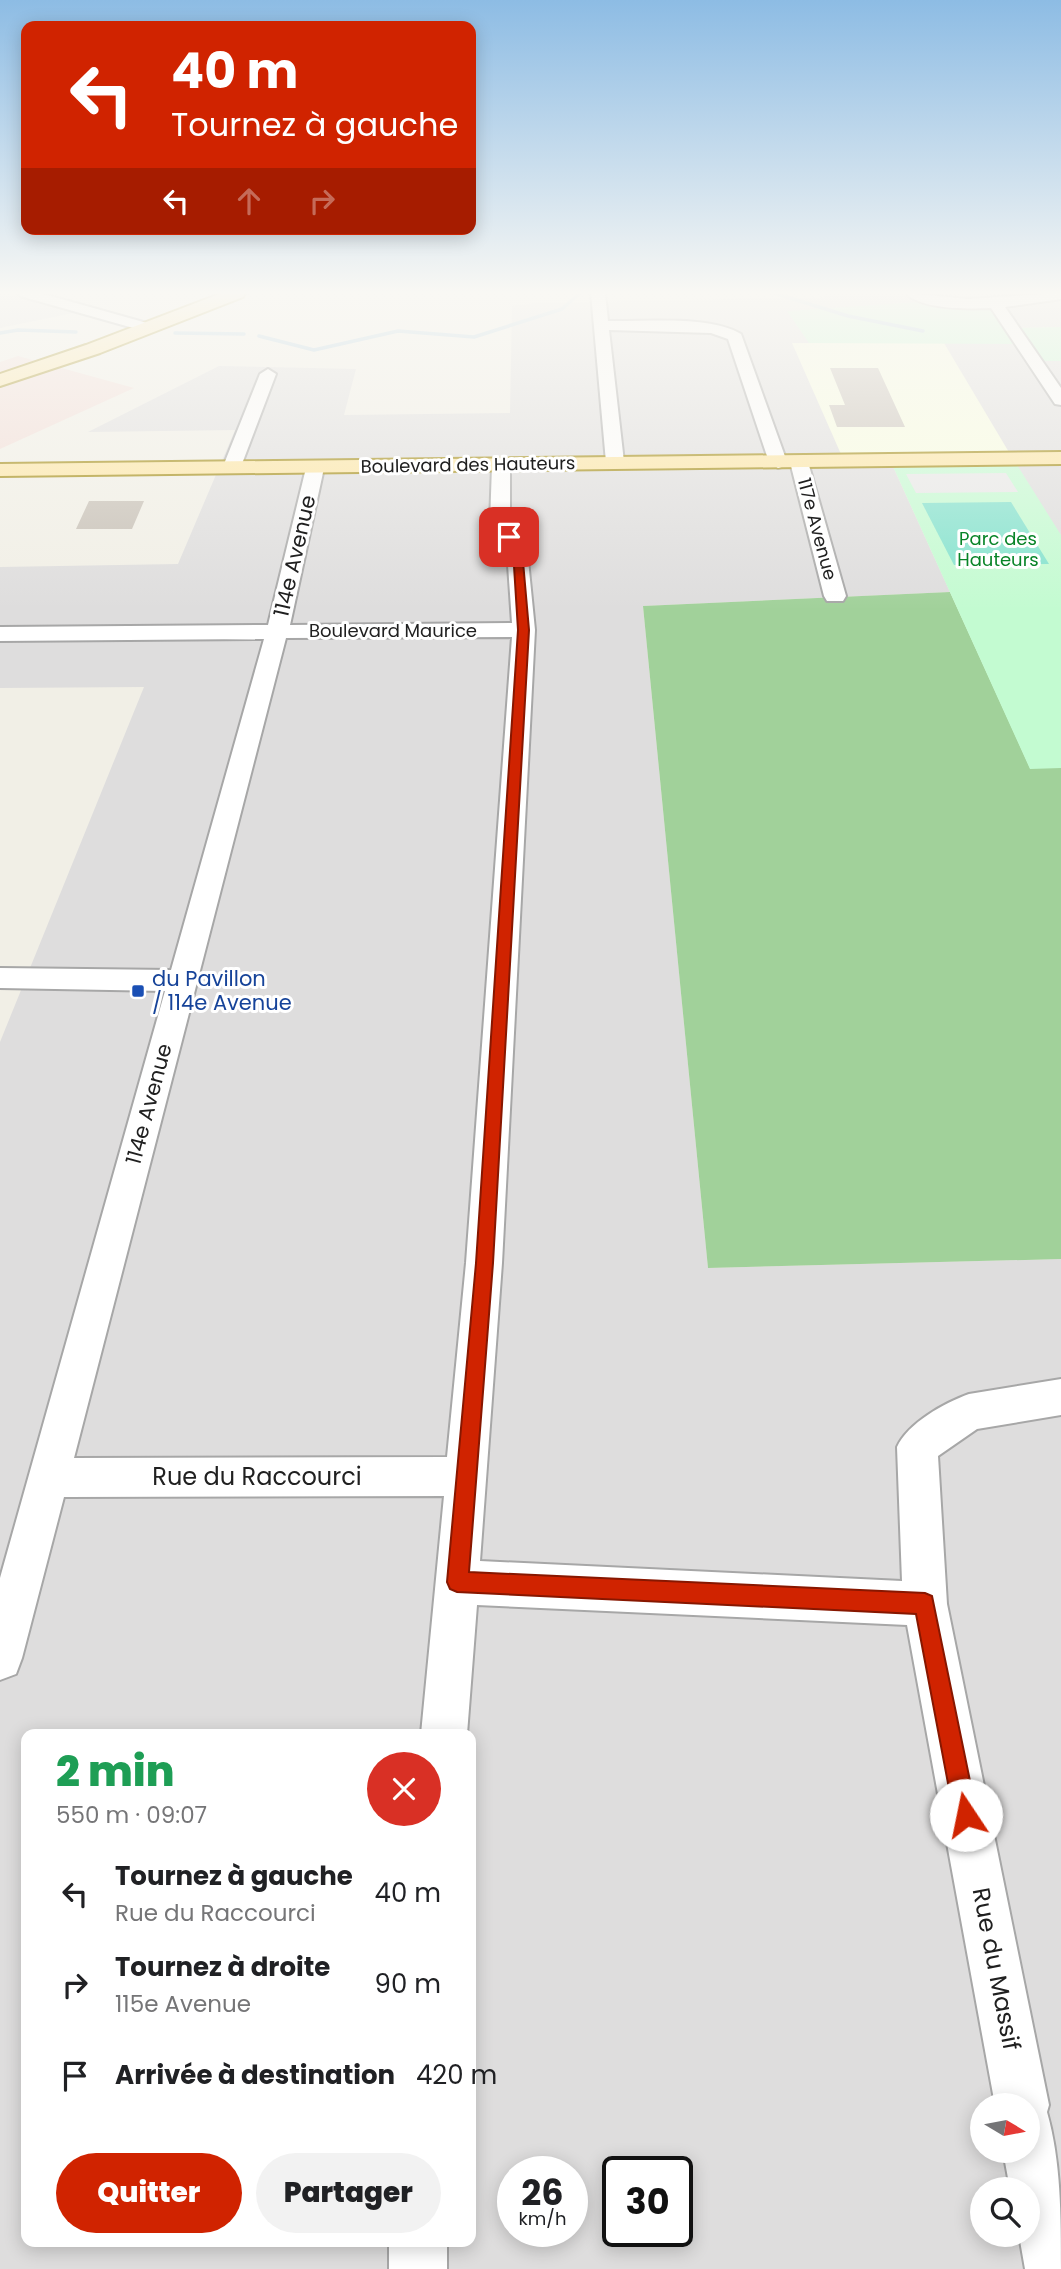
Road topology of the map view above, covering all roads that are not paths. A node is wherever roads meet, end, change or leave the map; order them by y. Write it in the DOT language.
graph roads {
  1 [pos="259,399"];
  2 [pos="608,399"];
  3 [pos="761,399"];
  4 [pos="1061,458"];
  5 [pos="615,462"];
  6 [pos="788,462"];
  7 [pos="501,466"];
  8 [pos="315,468"];
  9 [pos="232,469"];
  10 [pos="0,470"];
  11 [pos="835,596"];
  12 [pos="65,614"];
  13 [pos="0,615"];
  14 [pos="523,620"];
  15 [pos="279,622"];
  16 [pos="52,633"];
  17 [pos="0,634"];
  18 [pos="0,978"];
  19 [pos="183,981"];
  20 [pos="1061,1397"];
  21 [pos="466,1476"];
  22 [pos="49,1478"];
  23 [pos="457,1582"];
  24 [pos="925,1604"];
  25 [pos="0,1658"];
  26 [pos="444,1729"];
  27 [pos="1020,2093"];
  28 [pos="1033,2163"];
  29 [pos="418,2247"];
  30 [pos="418,2269"];
  31 [pos="1054,2269"];
  1 -- 9 [label="street"];
  2 -- 5 [label="street"];
  3 -- 6 [label="street, 117e Avenue"];
  4 -- 6 [label="main road, Boulevard des Hauteurs"];
  5 -- 6 [label="main road, Boulevard des Hauteurs"];
  5 -- 7 [label="main road, Boulevard des Hauteurs"];
  6 -- 11 [label="street, 117e Avenue"];
  7 -- 8 [label="main road, Boulevard des Hauteurs"];
  7 -- 14 [label="street"];
  8 -- 9 [label="main road, Boulevard des Hauteurs"];
  8 -- 15 [label="street, 114e Avenue"];
  9 -- 10 [label="main road, Boulevard des Hauteurs"];
  12 -- 13 [label="street, Boulevard Maurice"];
  12 -- 15 [label="street, Boulevard Maurice"];
  12 -- 16 [label="street"];
  14 -- 15 [label="street, Boulevard Maurice"];
  14 -- 21 [label="street"];
  15 -- 16 [label="street, Boulevard Maurice"];
  15 -- 19 [label="street, 114e Avenue"];
  16 -- 17 [label="street, Boulevard Maurice"];
  18 -- 19 [label="street"];
  19 -- 22 [label="street, 114e Avenue"];
  20 -- 24 [label="street, Rue du Massif"];
  21 -- 22 [label="street, Rue du Raccourci"];
  21 -- 23 [label="street"];
  22 -- 25 [label="street, 114e Avenue"];
  23 -- 24 [label="street"];
  23 -- 26 [label="street"];
  24 -- 27 [label="street, Rue du Massif"];
  28 -- 31 [label="street"];
  29 -- 30 [label="street"];
}
